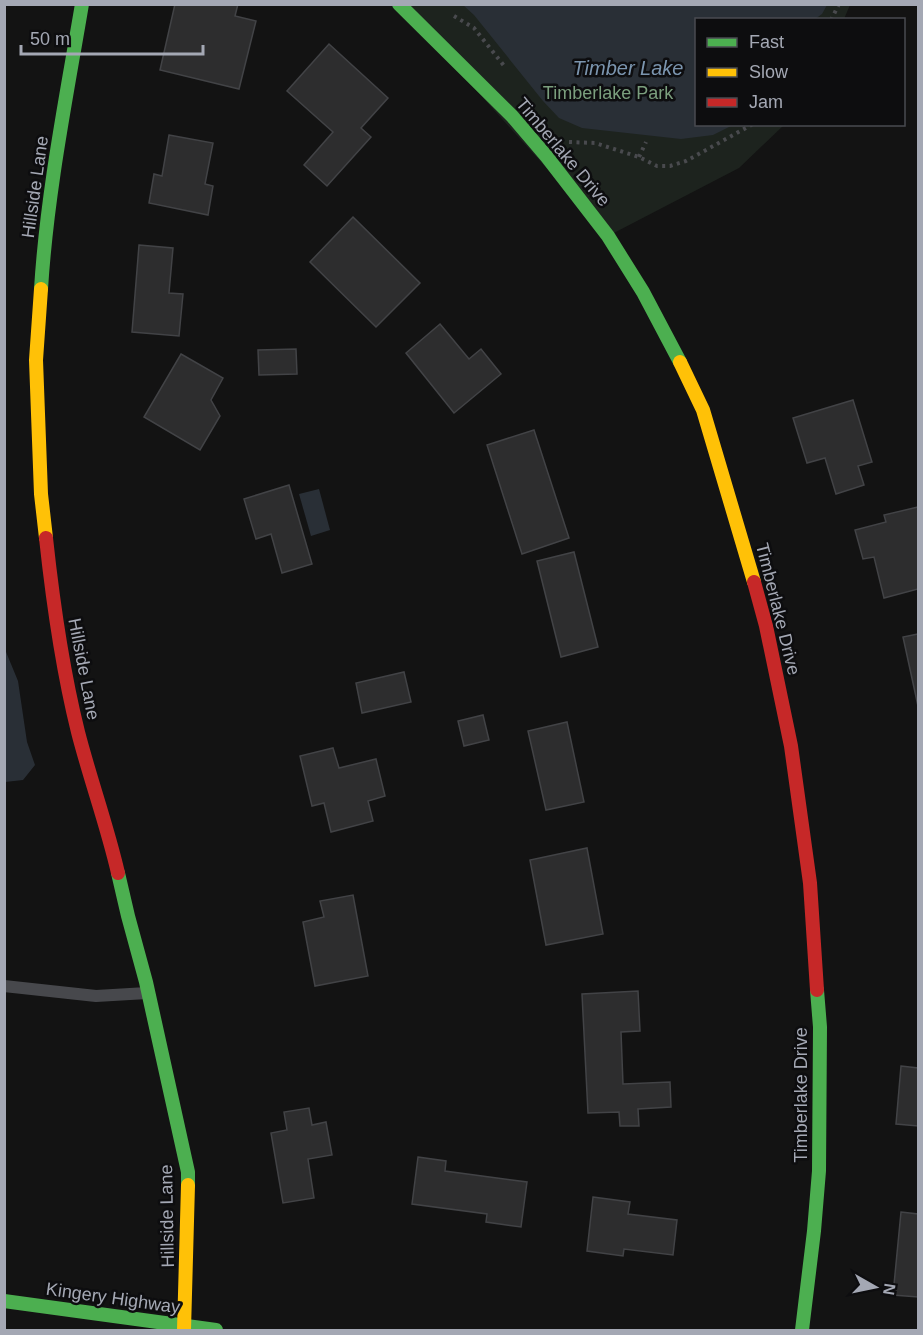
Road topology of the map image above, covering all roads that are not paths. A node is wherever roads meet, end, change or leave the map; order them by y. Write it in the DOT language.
graph roads {
  1 [pos="82,4"];
  2 [pos="399,4"];
  3 [pos="4,986"];
  4 [pos="148,993"];
  5 [pos="4,1301"];
  6 [pos="184,1328"];
  7 [pos="216,1330"];
  8 [pos="802,1330"];
  1 -- 4 [label="street, Hillside Lane"];
  2 -- 8 [label="street, Timberlake Drive"];
  3 -- 4 [label="lane"];
  4 -- 6 [label="street, Hillside Lane"];
  5 -- 6 [label="street, Kingery Highway"];
  6 -- 7 [label="street, Kingery Highway"];
}
